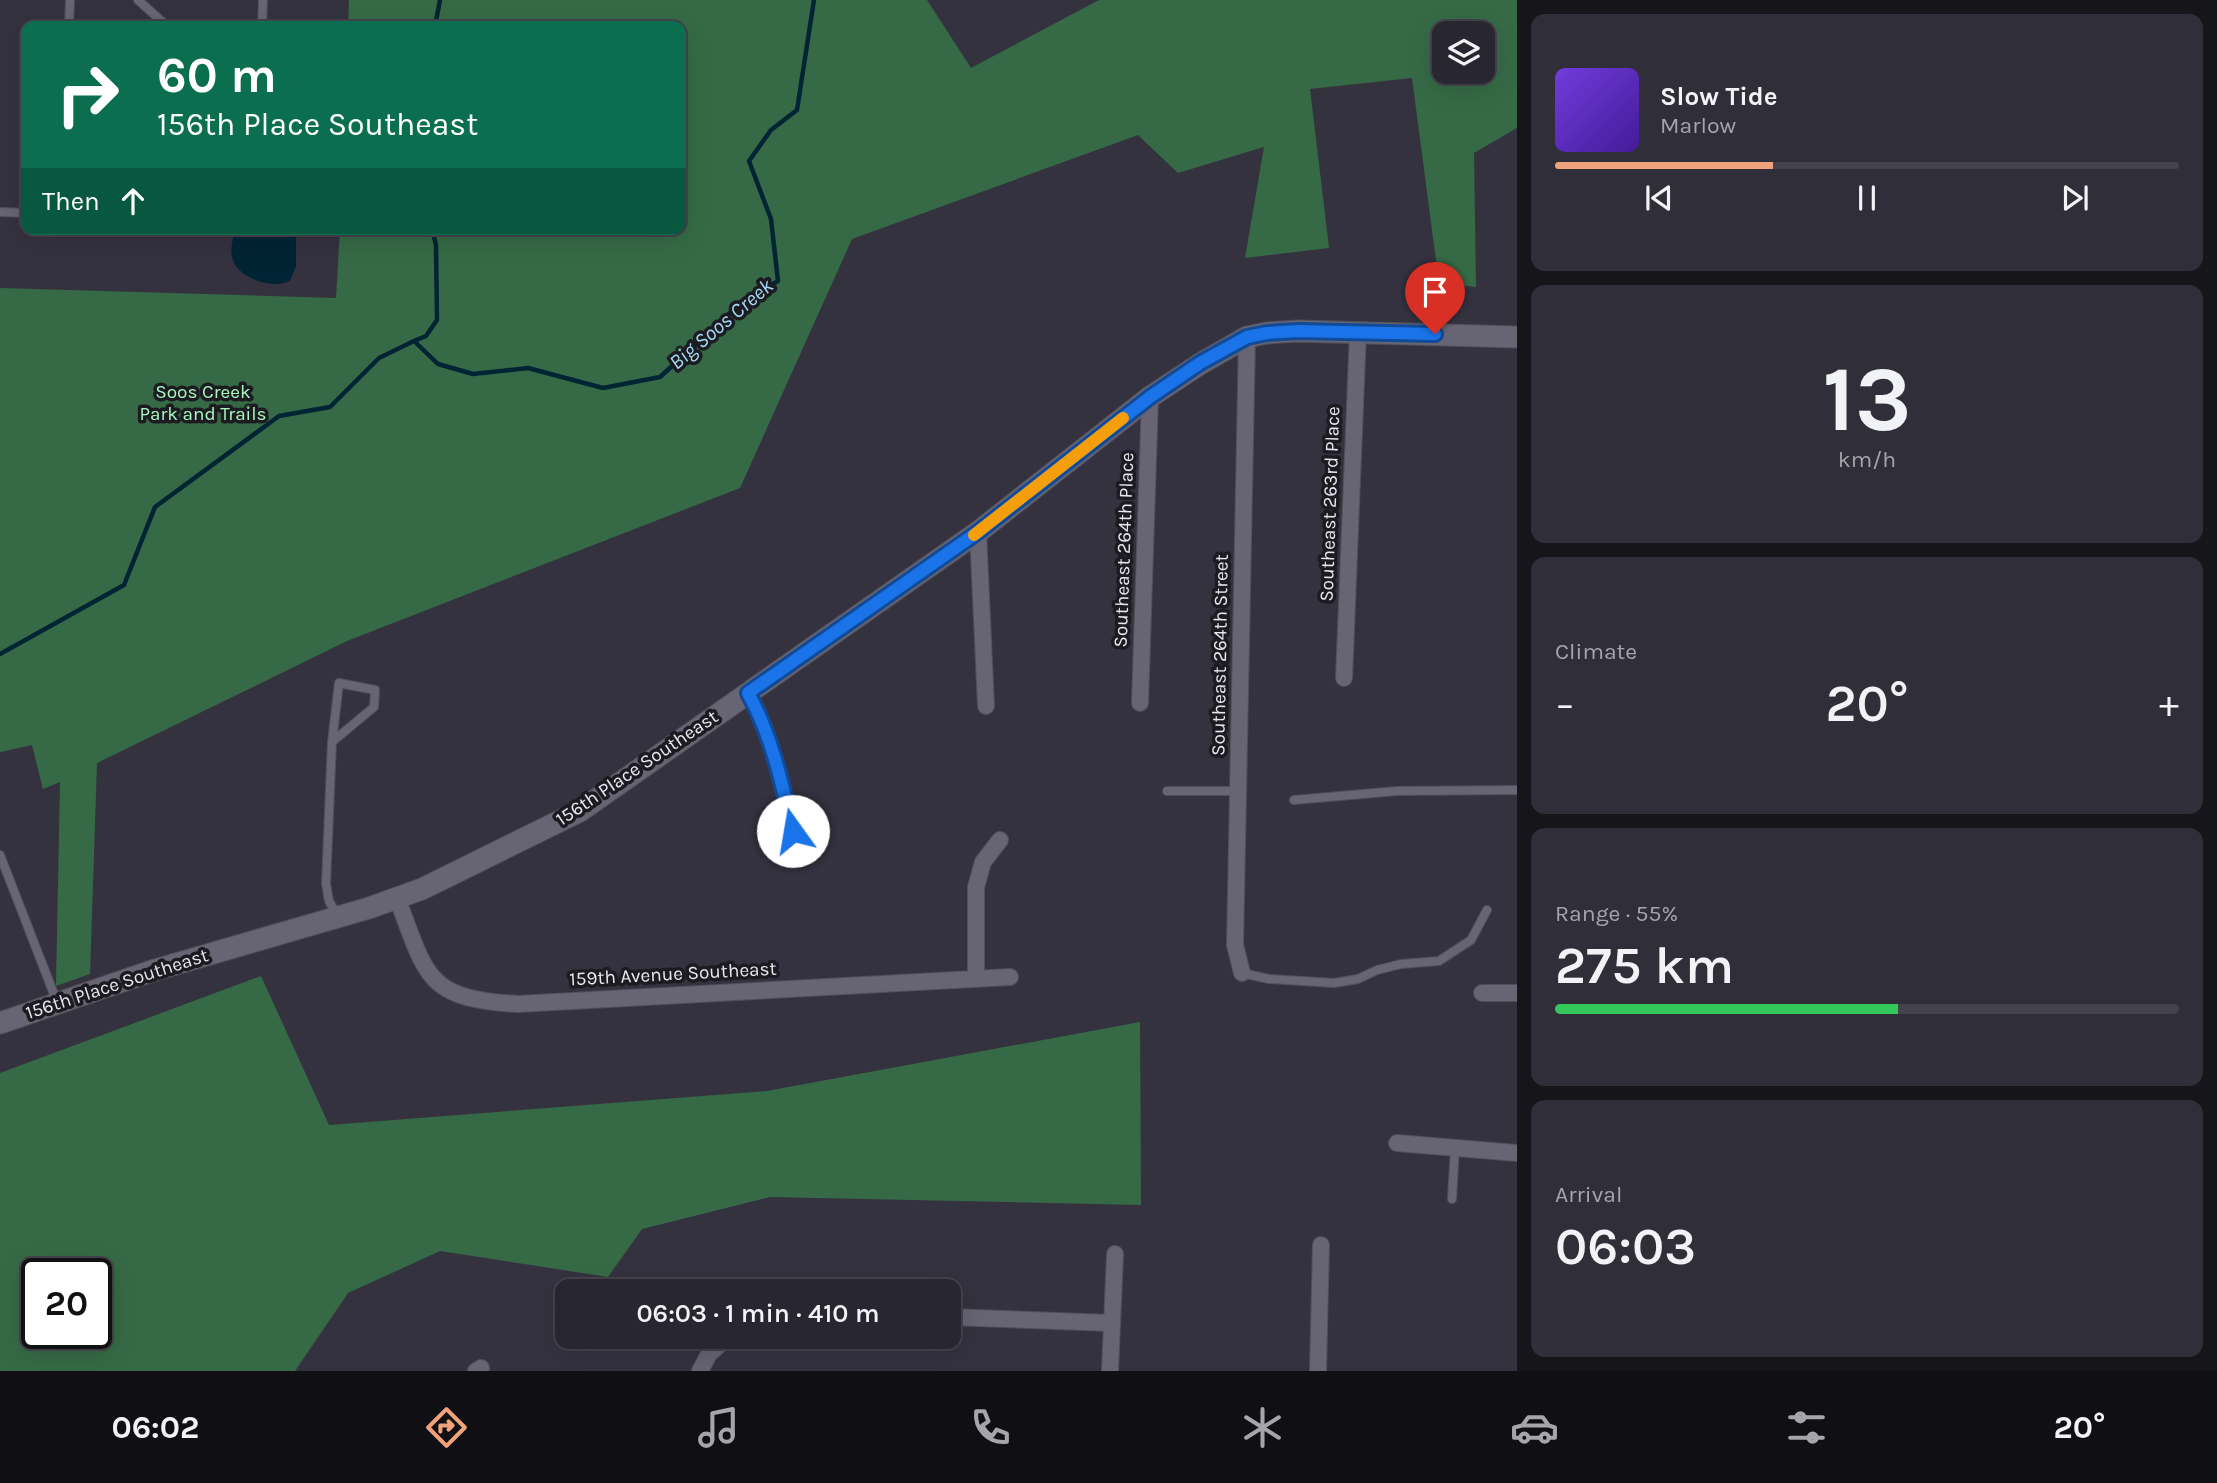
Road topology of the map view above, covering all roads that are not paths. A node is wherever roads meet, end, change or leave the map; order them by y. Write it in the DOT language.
graph roads {
  1 [pos="70,0"];
  2 [pos="138,0"];
  3 [pos="263,0"];
  4 [pos="69,21"];
  5 [pos="161,21"];
  6 [pos="262,21"];
  7 [pos="0,212"];
  8 [pos="21,213"];
  9 [pos="1358,331"];
  10 [pos="1247,337"];
  11 [pos="1517,337"];
  12 [pos="1150,397"];
  13 [pos="978,532"];
  14 [pos="1344,678"];
  15 [pos="748,693"];
  16 [pos="1140,703"];
  17 [pos="986,706"];
  18 [pos="332,741"];
  19 [pos="1517,790"];
  20 [pos="1167,791"];
  21 [pos="1238,791"];
  22 [pos="1294,800"];
  23 [pos="793,831"];
  24 [pos="1000,840"];
  25 [pos="0,855"];
  26 [pos="397,898"];
  27 [pos="1487,910"];
  28 [pos="338,917"];
  29 [pos="1242,973"];
  30 [pos="1010,977"];
  31 [pos="976,979"];
  32 [pos="1482,993"];
  33 [pos="1517,993"];
  34 [pos="57,1002"];
  35 [pos="0,1023"];
  36 [pos="1397,1143"];
  37 [pos="1455,1148"];
  38 [pos="1517,1153"];
  39 [pos="1452,1199"];
  40 [pos="1321,1245"];
  41 [pos="1115,1254"];
  42 [pos="961,1317"];
  43 [pos="1111,1323"];
  44 [pos="715,1349"];
  45 [pos="700,1371"];
  46 [pos="1111,1371"];
  47 [pos="1318,1371"];
  1 -- 4 [label="lane"];
  2 -- 5 [label="lane"];
  3 -- 6 [label="lane"];
  7 -- 8 [label="lane"];
  9 -- 10 [label="street, 156th Place Southeast"];
  9 -- 11 [label="street, 156th Place Southeast"];
  9 -- 14 [label="street, Southeast 263rd Place"];
  10 -- 12 [label="street, 156th Place Southeast"];
  10 -- 21 [label="street, Southeast 264th Street"];
  12 -- 13 [label="street, 156th Place Southeast"];
  12 -- 16 [label="street, Southeast 264th Place"];
  13 -- 15 [label="street, 156th Place Southeast"];
  13 -- 17 [label="street"];
  15 -- 23 [label="lane"];
  15 -- 26 [label="street, 156th Place Southeast"];
  18 -- 18 [label="lane"];
  18 -- 28 [label="lane"];
  19 -- 22 [label="lane"];
  20 -- 21 [label="lane"];
  21 -- 29 [label="street, Southeast 264th Street"];
  24 -- 31 [label="street"];
  25 -- 34 [label="lane"];
  26 -- 28 [label="street, 156th Place Southeast"];
  26 -- 31 [label="street, 159th Avenue Southeast"];
  27 -- 29 [label="lane"];
  28 -- 34 [label="street, 156th Place Southeast"];
  30 -- 31 [label="street, 159th Avenue Southeast"];
  32 -- 33 [label="street"];
  34 -- 35 [label="street, 156th Place Southeast"];
  36 -- 37 [label="street"];
  37 -- 38 [label="street"];
  37 -- 39 [label="lane"];
  40 -- 47 [label="street"];
  41 -- 43 [label="street"];
  42 -- 43 [label="street"];
  43 -- 46 [label="street"];
  44 -- 45 [label="street"];
}
